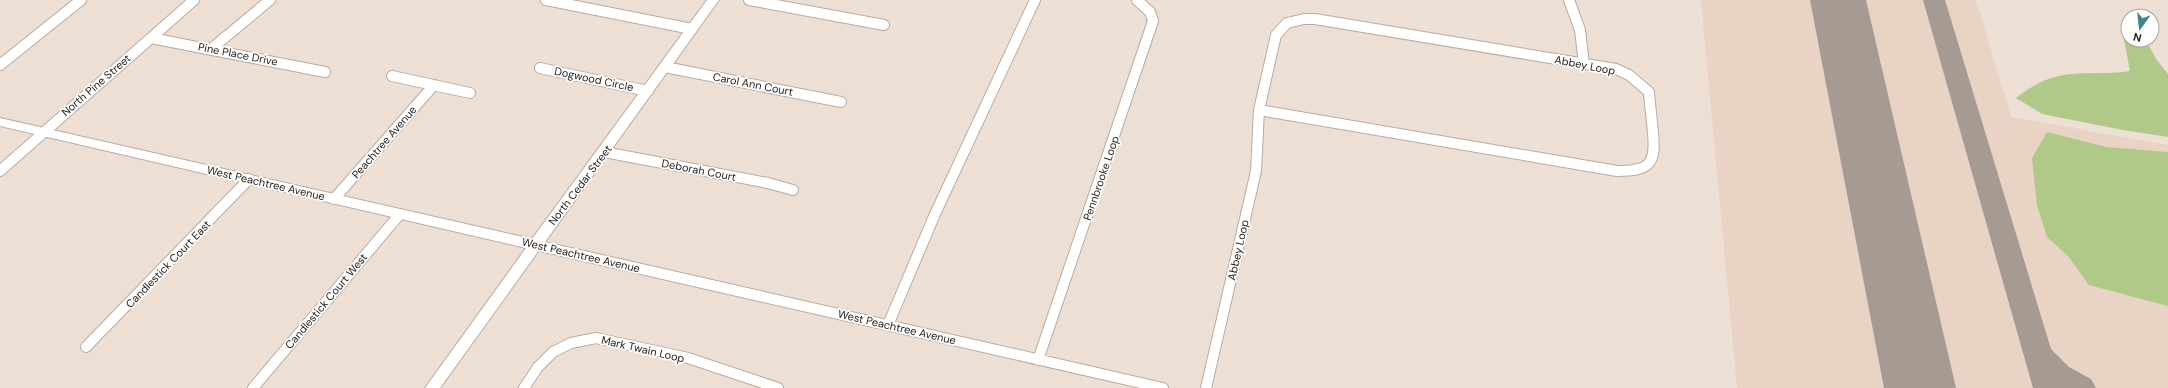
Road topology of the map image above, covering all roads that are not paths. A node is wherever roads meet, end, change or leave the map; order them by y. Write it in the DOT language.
graph roads {
  1 [pos="81,0"];
  2 [pos="194,0"];
  3 [pos="270,0"];
  4 [pos="546,0"];
  5 [pos="712,0"];
  6 [pos="749,0"];
  7 [pos="1035,0"];
  8 [pos="1137,0"];
  9 [pos="1569,0"];
  10 [pos="884,25"];
  11 [pos="692,29"];
  12 [pos="151,38"];
  13 [pos="211,49"];
  14 [pos="0,64"];
  15 [pos="1584,64"];
  16 [pos="665,67"];
  17 [pos="540,68"];
  18 [pos="325,72"];
  19 [pos="392,76"];
  20 [pos="434,85"];
  21 [pos="648,91"];
  22 [pos="470,93"];
  23 [pos="841,102"];
  24 [pos="1260,110"];
  25 [pos="0,122"];
  26 [pos="43,132"];
  27 [pos="604,152"];
  28 [pos="0,171"];
  29 [pos="250,179"];
  30 [pos="793,190"];
  31 [pos="334,199"];
  32 [pos="400,214"];
  33 [pos="536,245"];
  34 [pos="888,325"];
  35 [pos="86,347"];
  36 [pos="1038,360"];
  37 [pos="253,388"];
  38 [pos="432,388"];
  39 [pos="524,388"];
  40 [pos="778,388"];
  41 [pos="1163,388"];
  42 [pos="1206,388"];
  1 -- 14 [label="street"];
  2 -- 12 [label="street, North Pine Street"];
  3 -- 13 [label="street"];
  4 -- 11 [label="street"];
  5 -- 11 [label="street, North Cedar Street"];
  6 -- 10 [label="street"];
  7 -- 34 [label="street"];
  8 -- 36 [label="street, Pennbrooke Loop"];
  9 -- 15 [label="street"];
  11 -- 16 [label="street, North Cedar Street"];
  12 -- 13 [label="street, Pine Place Drive"];
  12 -- 26 [label="street, North Pine Street"];
  13 -- 18 [label="street, Pine Place Drive"];
  15 -- 24 [label="street, Abbey Loop"];
  15 -- 24 [label="street, Abbey Loop"];
  16 -- 21 [label="street, North Cedar Street"];
  16 -- 23 [label="street, Carol Ann Court"];
  17 -- 21 [label="street, Dogwood Circle"];
  19 -- 20 [label="street"];
  20 -- 22 [label="street"];
  20 -- 31 [label="street, Peachtree Avenue"];
  21 -- 27 [label="street, North Cedar Street"];
  24 -- 42 [label="street, Abbey Loop"];
  25 -- 26 [label="street, West Peachtree Avenue"];
  26 -- 28 [label="street, North Pine Street"];
  26 -- 29 [label="street, West Peachtree Avenue"];
  27 -- 30 [label="street, Deborah Court"];
  27 -- 33 [label="street, North Cedar Street"];
  29 -- 31 [label="street, West Peachtree Avenue"];
  29 -- 35 [label="street, Candlestick Court East"];
  31 -- 32 [label="street, West Peachtree Avenue"];
  32 -- 33 [label="street, West Peachtree Avenue"];
  32 -- 37 [label="street, Candlestick Court West"];
  33 -- 34 [label="street, West Peachtree Avenue"];
  33 -- 38 [label="street, North Cedar Street"];
  34 -- 36 [label="street, West Peachtree Avenue"];
  36 -- 41 [label="street, West Peachtree Avenue"];
  39 -- 40 [label="street, Mark Twain Loop"];
}
